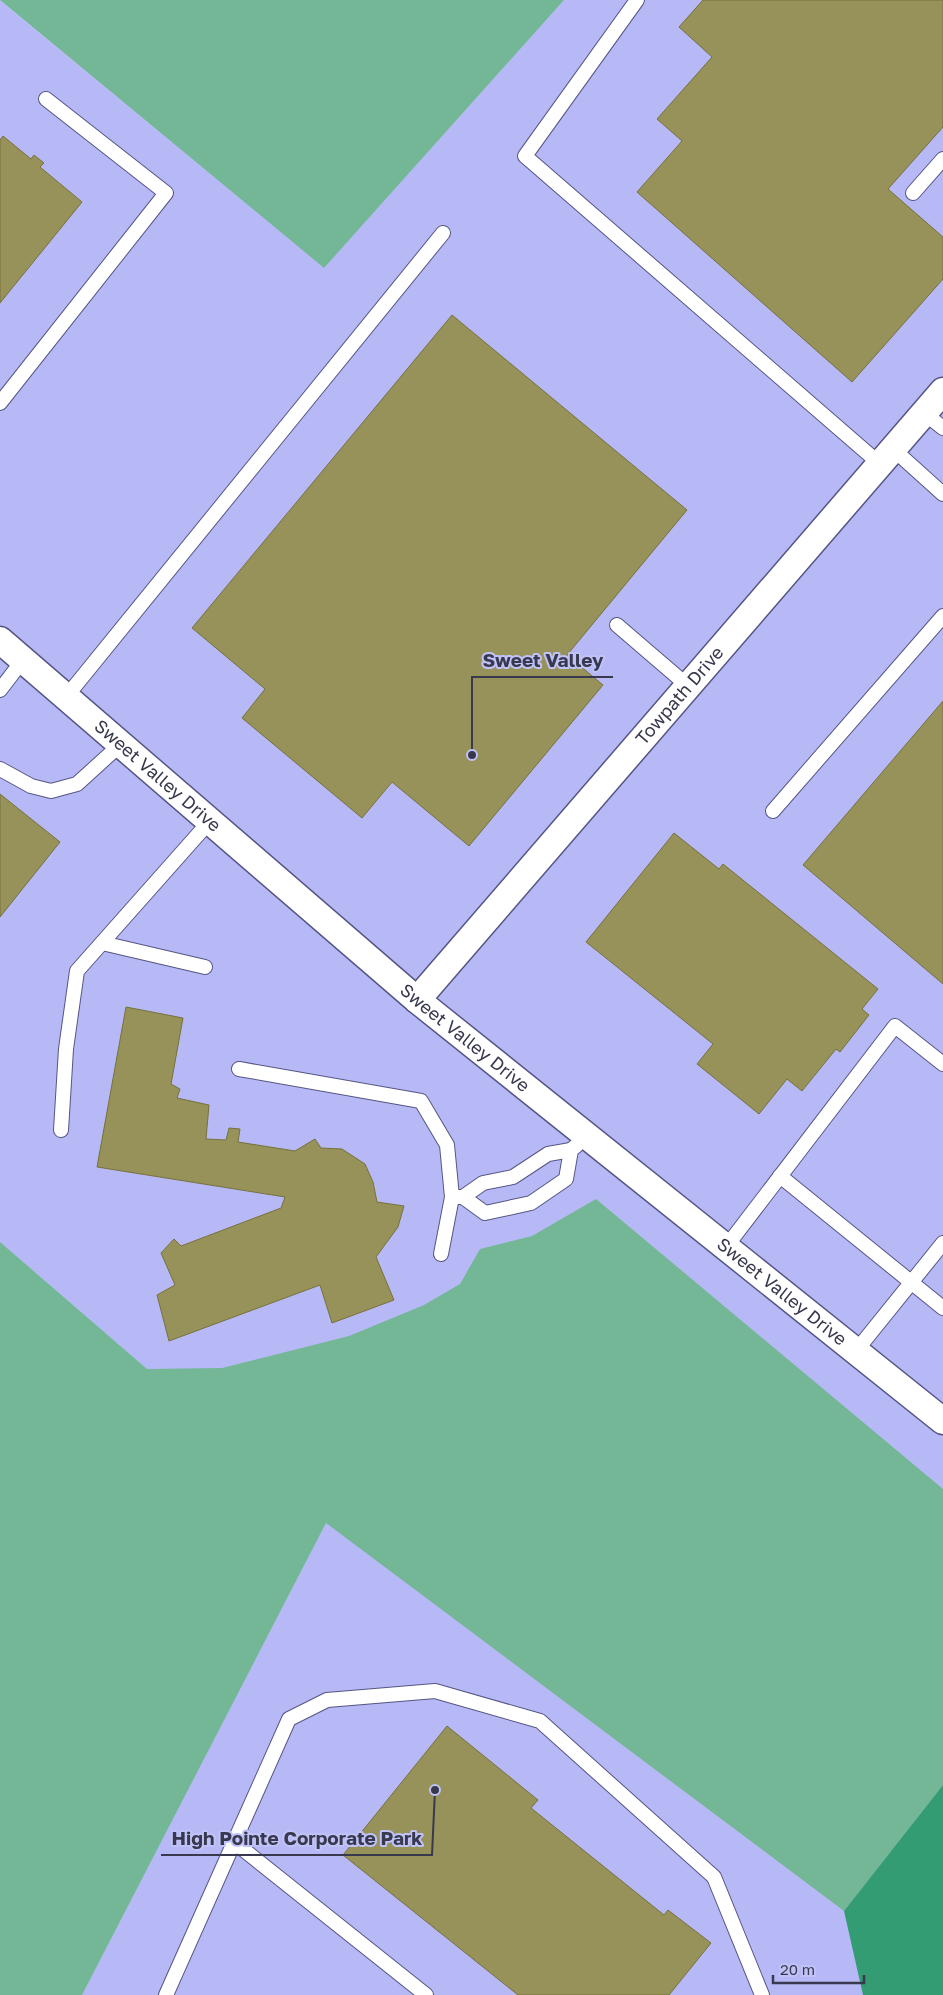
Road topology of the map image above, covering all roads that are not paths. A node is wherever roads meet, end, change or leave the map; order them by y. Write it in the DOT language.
graph roads {
  1 [pos="637,0"];
  2 [pos="46,99"];
  3 [pos="943,159"];
  4 [pos="913,193"];
  5 [pos="443,233"];
  6 [pos="943,391"];
  7 [pos="0,403"];
  8 [pos="934,420"];
  9 [pos="886,456"];
  10 [pos="943,494"];
  11 [pos="943,616"];
  12 [pos="617,625"];
  13 [pos="0,640"];
  14 [pos="23,660"];
  15 [pos="688,686"];
  16 [pos="0,690"];
  17 [pos="66,697"];
  18 [pos="121,744"];
  19 [pos="0,769"];
  20 [pos="773,811"];
  21 [pos="210,821"];
  22 [pos="102,942"];
  23 [pos="205,967"];
  24 [pos="417,1000"];
  25 [pos="943,1064"];
  26 [pos="239,1070"];
  27 [pos="61,1130"];
  28 [pos="578,1143"];
  29 [pos="780,1176"];
  30 [pos="458,1197"];
  31 [pos="943,1243"];
  32 [pos="726,1247"];
  33 [pos="441,1254"];
  34 [pos="911,1283"];
  35 [pos="943,1308"];
  36 [pos="856,1351"];
  37 [pos="943,1421"];
  38 [pos="234,1842"];
  39 [pos="166,1995"];
  40 [pos="426,1995"];
  41 [pos="762,1995"];
  1 -- 9 [label="lane"];
  2 -- 7 [label="lane"];
  3 -- 4 [label="lane"];
  5 -- 17 [label="lane"];
  6 -- 8 [label="street, Towpath Drive"];
  8 -- 9 [label="street, Towpath Drive"];
  9 -- 10 [label="lane"];
  9 -- 15 [label="street, Towpath Drive"];
  11 -- 20 [label="lane"];
  12 -- 15 [label="lane"];
  13 -- 14 [label="street, Sweet Valley Drive"];
  14 -- 16 [label="lane"];
  14 -- 17 [label="street, Sweet Valley Drive"];
  15 -- 24 [label="street, Towpath Drive"];
  17 -- 18 [label="street, Sweet Valley Drive"];
  18 -- 19 [label="lane"];
  18 -- 21 [label="street, Sweet Valley Drive"];
  21 -- 22 [label="lane"];
  21 -- 24 [label="street, Sweet Valley Drive"];
  22 -- 23 [label="lane"];
  22 -- 27 [label="lane"];
  24 -- 28 [label="street, Sweet Valley Drive"];
  25 -- 29 [label="lane"];
  26 -- 30 [label="lane"];
  28 -- 30 [label="lane"];
  28 -- 30 [label="lane"];
  28 -- 32 [label="street, Sweet Valley Drive"];
  29 -- 32 [label="lane"];
  29 -- 34 [label="lane"];
  30 -- 33 [label="lane"];
  31 -- 34 [label="lane"];
  32 -- 36 [label="street, Sweet Valley Drive"];
  34 -- 35 [label="lane"];
  34 -- 36 [label="lane"];
  36 -- 37 [label="street, Sweet Valley Drive"];
  38 -- 39 [label="lane"];
  38 -- 40 [label="lane"];
  38 -- 41 [label="lane"];
}
